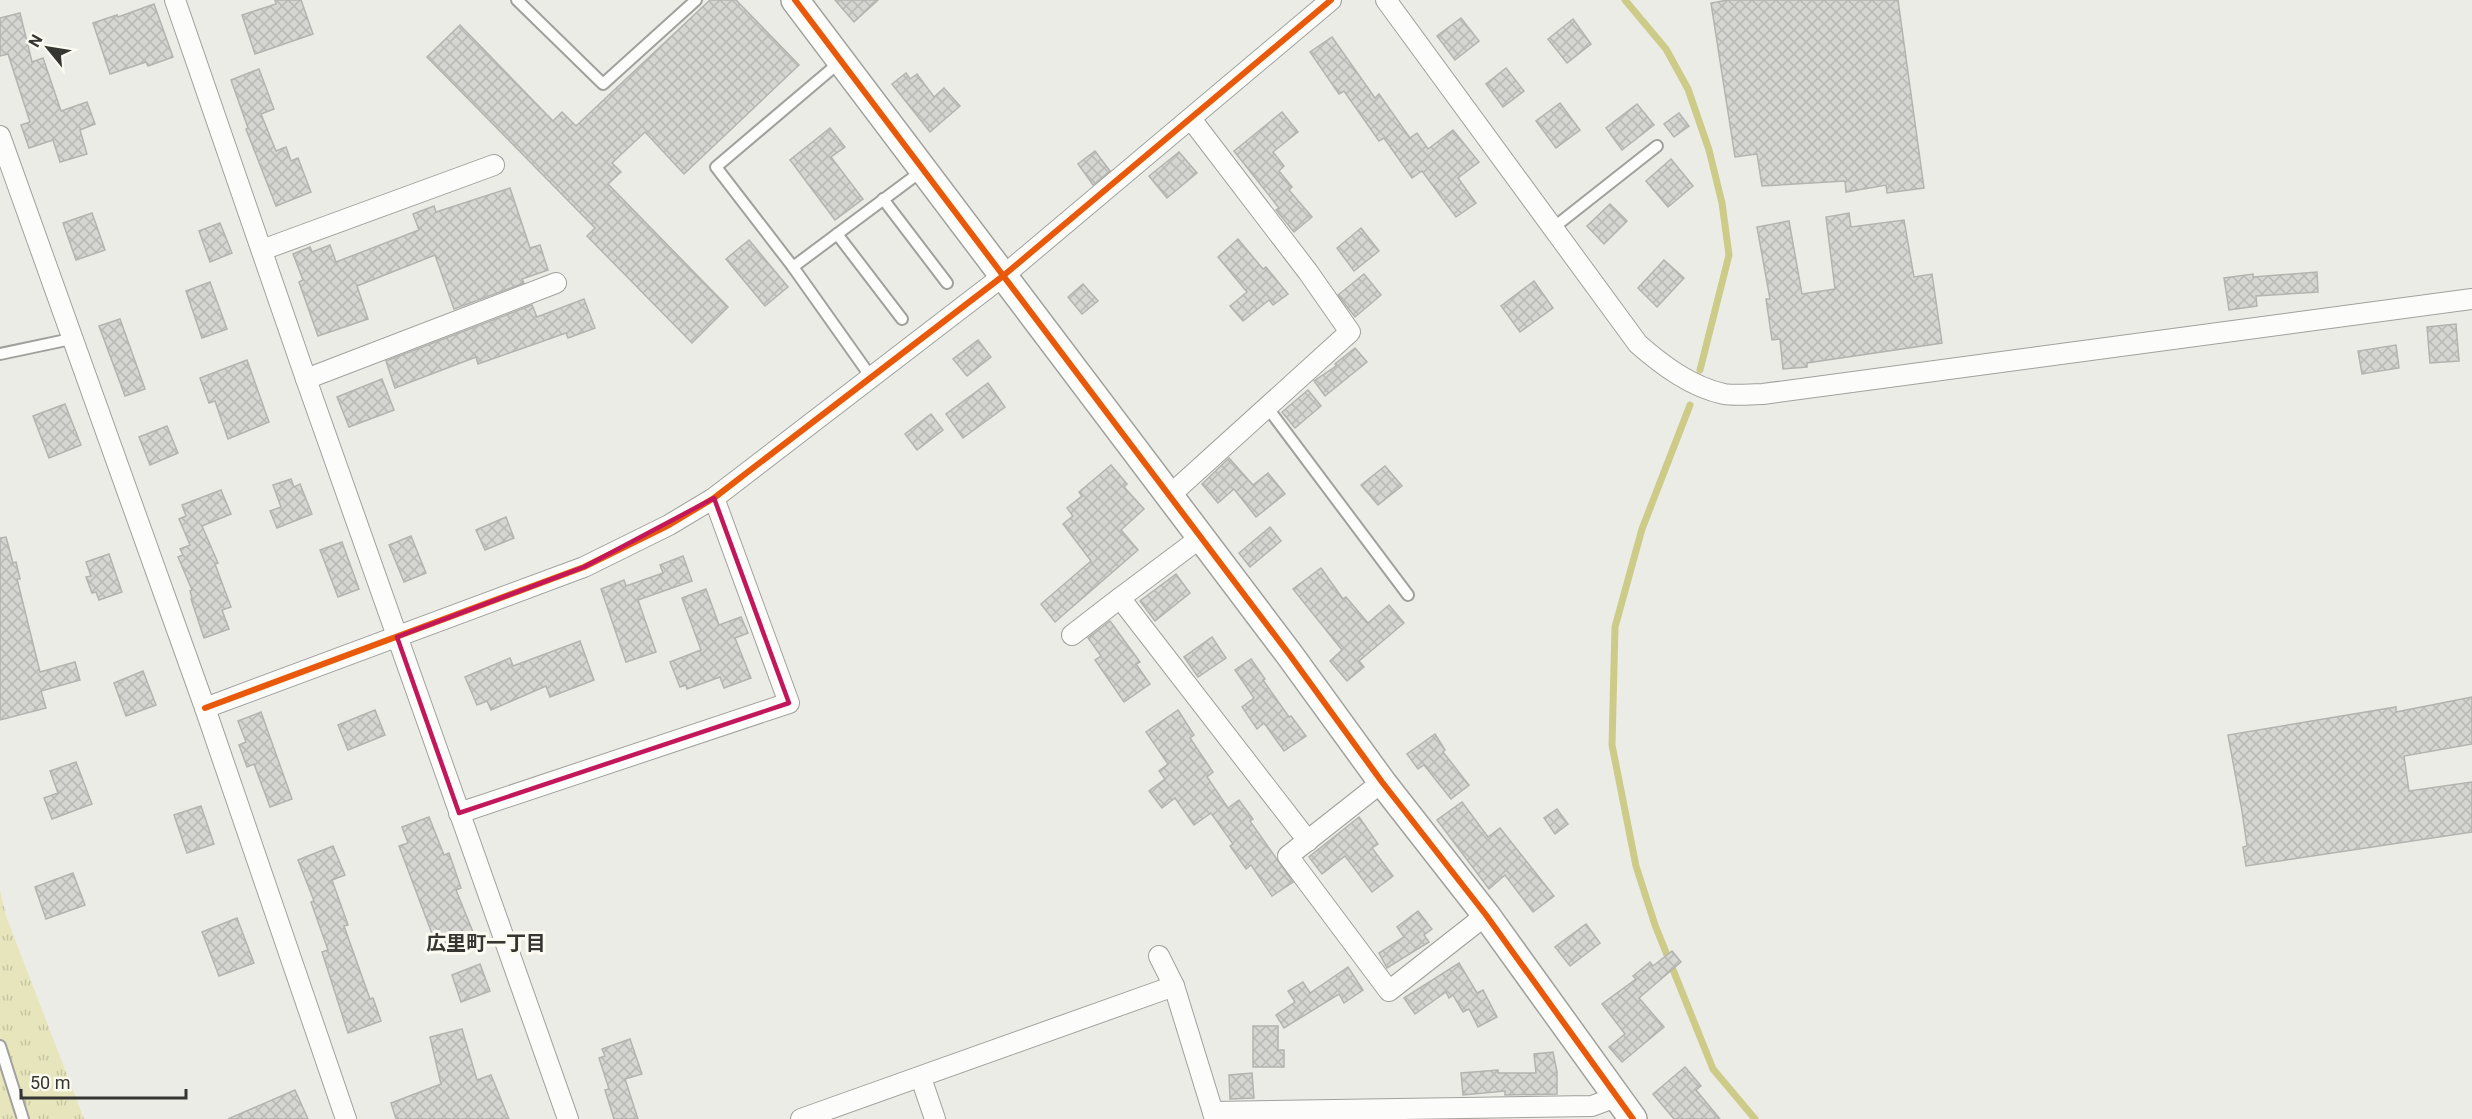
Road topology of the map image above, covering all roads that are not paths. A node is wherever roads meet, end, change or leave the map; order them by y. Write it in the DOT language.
graph roads {
  1 [pos="175,0"];
  2 [pos="517,0"];
  3 [pos="696,0"];
  4 [pos="795,0"];
  5 [pos="1331,0"];
  6 [pos="1386,0"];
  7 [pos="841,61"];
  8 [pos="1191,119"];
  9 [pos="0,136"];
  10 [pos="1657,146"];
  11 [pos="494,165"];
  12 [pos="923,170"];
  13 [pos="883,199"];
  14 [pos="1553,228"];
  15 [pos="837,234"];
  16 [pos="262,250"];
  17 [pos="792,267"];
  18 [pos="1003,276"];
  19 [pos="556,283"];
  20 [pos="947,283"];
  21 [pos="2472,299"];
  22 [pos="902,319"];
  23 [pos="71,339"];
  24 [pos="0,354"];
  25 [pos="871,377"];
  26 [pos="306,379"];
  27 [pos="1267,407"];
  28 [pos="1168,496"];
  29 [pos="714,498"];
  30 [pos="1200,537"];
  31 [pos="1408,595"];
  32 [pos="1120,598"];
  33 [pos="1072,635"];
  34 [pos="397,637"];
  35 [pos="205,708"];
  36 [pos="1382,782"];
  37 [pos="459,813"];
  38 [pos="1308,841"];
  39 [pos="1486,915"];
  40 [pos="1159,956"];
  41 [pos="1174,986"];
  42 [pos="0,1046"];
  43 [pos="921,1078"];
  44 [pos="1616,1096"];
  45 [pos="1214,1115"];
  46 [pos="23,1119"];
  47 [pos="346,1119"];
  48 [pos="568,1119"];
  49 [pos="801,1119"];
  50 [pos="935,1119"];
  51 [pos="1633,1119"];
  1 -- 16 [label="street"];
  2 -- 3 [label="lane"];
  4 -- 7 [label="street"];
  5 -- 8 [label="street"];
  6 -- 14 [label="street"];
  7 -- 12 [label="street"];
  7 -- 17 [label="lane"];
  8 -- 18 [label="street"];
  8 -- 27 [label="street"];
  9 -- 23 [label="street"];
  10 -- 14 [label="lane"];
  11 -- 16 [label="street"];
  12 -- 13 [label="lane"];
  12 -- 18 [label="street"];
  13 -- 15 [label="lane"];
  13 -- 20 [label="lane"];
  14 -- 21 [label="street"];
  15 -- 17 [label="lane"];
  15 -- 22 [label="lane"];
  16 -- 26 [label="street"];
  17 -- 25 [label="lane"];
  18 -- 25 [label="street"];
  18 -- 28 [label="street"];
  19 -- 26 [label="street"];
  23 -- 24 [label="lane"];
  23 -- 35 [label="street"];
  25 -- 29 [label="street"];
  26 -- 34 [label="street"];
  27 -- 28 [label="street"];
  27 -- 31 [label="lane"];
  28 -- 30 [label="street"];
  29 -- 34 [label="street"];
  29 -- 37 [label="street"];
  30 -- 32 [label="street"];
  30 -- 36 [label="street"];
  32 -- 33 [label="street"];
  32 -- 38 [label="street"];
  34 -- 35 [label="street"];
  34 -- 37 [label="street"];
  35 -- 47 [label="street"];
  36 -- 38 [label="street"];
  36 -- 39 [label="street"];
  37 -- 48 [label="street"];
  38 -- 39 [label="street"];
  39 -- 44 [label="street"];
  40 -- 41 [label="street"];
  41 -- 43 [label="street"];
  41 -- 45 [label="street"];
  42 -- 46 [label="lane"];
  43 -- 49 [label="street"];
  43 -- 50 [label="street"];
  44 -- 45 [label="street"];
  44 -- 51 [label="street"];
}
